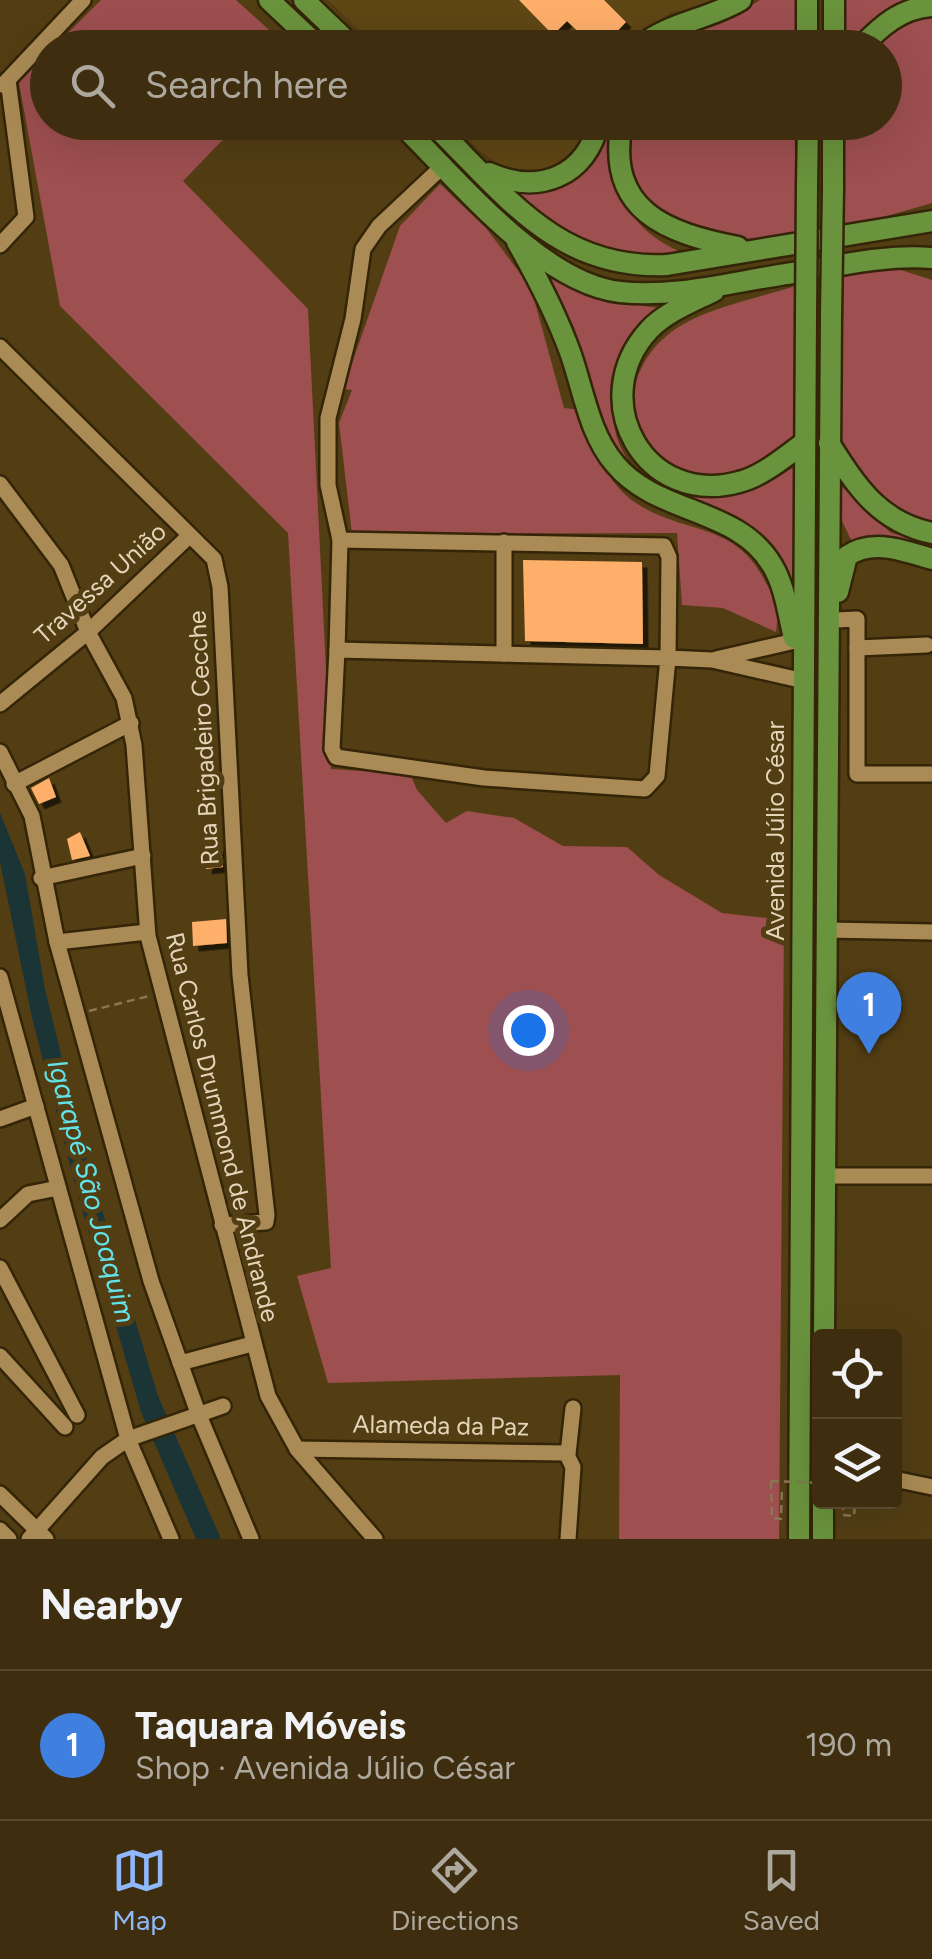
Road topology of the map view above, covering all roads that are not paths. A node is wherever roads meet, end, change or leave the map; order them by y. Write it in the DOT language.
graph roads {
  1 [pos="83,0"];
  2 [pos="270,0"];
  3 [pos="304,0"];
  4 [pos="741,0"];
  5 [pos="807,0"];
  6 [pos="834,0"];
  7 [pos="932,6"];
  8 [pos="55,30"];
  9 [pos="301,30"];
  10 [pos="335,30"];
  11 [pos="664,30"];
  12 [pos="807,30"];
  13 [pos="834,30"];
  14 [pos="879,30"];
  15 [pos="30,56"];
  16 [pos="4,84"];
  17 [pos="14,135"];
  18 [pos="417,140"];
  19 [pos="449,140"];
  20 [pos="591,140"];
  21 [pos="622,140"];
  22 [pos="808,140"];
  23 [pos="834,140"];
  24 [pos="0,148"];
  25 [pos="444,165"];
  26 [pos="478,168"];
  27 [pos="932,212"];
  28 [pos="932,221"];
  29 [pos="508,227"];
  30 [pos="873,232"];
  31 [pos="0,244"];
  32 [pos="744,249"];
  33 [pos="906,258"];
  34 [pos="932,258"];
  35 [pos="932,269"];
  36 [pos="729,283"];
  37 [pos="0,347"];
  38 [pos="804,443"];
  39 [pos="828,443"];
  40 [pos="0,484"];
  41 [pos="932,534"];
  42 [pos="188,536"];
  43 [pos="340,540"];
  44 [pos="504,542"];
  45 [pos="932,559"];
  46 [pos="836,620"];
  47 [pos="88,632"];
  48 [pos="927,644"];
  49 [pos="857,648"];
  50 [pos="337,650"];
  51 [pos="504,654"];
  52 [pos="668,658"];
  53 [pos="712,660"];
  54 [pos="799,660"];
  55 [pos="828,687"];
  56 [pos="0,704"];
  57 [pos="131,724"];
  58 [pos="0,752"];
  59 [pos="932,774"];
  60 [pos="14,784"];
  61 [pos="143,856"];
  62 [pos="41,878"];
  63 [pos="827,930"];
  64 [pos="148,932"];
  65 [pos="932,932"];
  66 [pos="57,942"];
  67 [pos="0,981"];
  68 [pos="36,1106"];
  69 [pos="0,1119"];
  70 [pos="826,1176"];
  71 [pos="932,1176"];
  72 [pos="58,1188"];
  73 [pos="0,1220"];
  74 [pos="222,1224"];
  75 [pos="0,1268"];
  76 [pos="824,1329"];
  77 [pos="252,1344"];
  78 [pos="0,1356"];
  79 [pos="180,1363"];
  80 [pos="223,1406"];
  81 [pos="573,1408"];
  82 [pos="191,1416"];
  83 [pos="136,1437"];
  84 [pos="298,1449"];
  85 [pos="571,1460"];
  86 [pos="902,1480"];
  87 [pos="932,1487"];
  88 [pos="0,1494"];
  89 [pos="823,1509"];
  90 [pos="0,1530"];
  91 [pos="38,1536"];
  92 [pos="8,1539"];
  93 [pos="171,1539"];
  94 [pos="250,1539"];
  95 [pos="375,1539"];
  96 [pos="568,1539"];
  97 [pos="799,1539"];
  98 [pos="823,1539"];
  1 -- 8 [label="street"];
  2 -- 9 [label="main road"];
  3 -- 10 [label="main road"];
  4 -- 11 [label="main road"];
  5 -- 12 [label="main road"];
  6 -- 13 [label="main road"];
  7 -- 14 [label="main road"];
  15 -- 16 [label="street"];
  16 -- 17 [label="street"];
  17 -- 24 [label="street"];
  17 -- 31 [label="street"];
  18 -- 25 [label="main road"];
  19 -- 26 [label="main road"];
  20 -- 26 [label="main road"];
  21 -- 32 [label="main road"];
  22 -- 38 [label="main road, Avenida Júlio César, bridge"];
  23 -- 39 [label="main road, Avenida Júlio César, bridge"];
  25 -- 29 [label="main road"];
  25 -- 43 [label="street"];
  26 -- 32 [label="main road"];
  27 -- 30 [label="main road"];
  28 -- 30 [label="main road"];
  29 -- 36 [label="main road"];
  29 -- 54 [label="main road"];
  30 -- 32 [label="main road"];
  33 -- 34 [label="main road"];
  33 -- 35 [label="main road"];
  33 -- 36 [label="main road"];
  36 -- 38 [label="main road"];
  37 -- 42 [label="street, Rua Brigadeiro Cecche"];
  38 -- 54 [label="main road, Avenida Júlio César"];
  39 -- 41 [label="main road"];
  39 -- 55 [label="main road, Avenida Júlio César"];
  40 -- 47 [label="street, Rua Carlos Drummond de Andrande"];
  42 -- 47 [label="street, Travessa União"];
  42 -- 74 [label="street, Rua Brigadeiro Cecche"];
  43 -- 44 [label="street"];
  43 -- 50 [label="street"];
  44 -- 51 [label="street"];
  44 -- 52 [label="street"];
  45 -- 46 [label="main road"];
  46 -- 49 [label="street"];
  46 -- 55 [label="main road"];
  47 -- 56 [label="street, Travessa União"];
  47 -- 57 [label="street, Rua Carlos Drummond de Andrande"];
  48 -- 49 [label="street"];
  49 -- 59 [label="street"];
  50 -- 51 [label="street"];
  50 -- 52 [label="street"];
  51 -- 52 [label="street"];
  52 -- 53 [label="street"];
  53 -- 54 [label="street"];
  53 -- 54 [label="street"];
  54 -- 97 [label="main road, Avenida Júlio César"];
  55 -- 63 [label="main road, Avenida Júlio César"];
  57 -- 60 [label="street"];
  57 -- 61 [label="street, Rua Carlos Drummond de Andrande"];
  58 -- 60 [label="street"];
  60 -- 62 [label="street"];
  61 -- 62 [label="street"];
  61 -- 64 [label="street, Rua Carlos Drummond de Andrande"];
  62 -- 66 [label="street"];
  63 -- 65 [label="street"];
  63 -- 70 [label="main road, Avenida Júlio César"];
  64 -- 66 [label="street"];
  64 -- 74 [label="street, Rua Carlos Drummond de Andrande"];
  66 -- 79 [label="street"];
  67 -- 68 [label="street"];
  68 -- 69 [label="street"];
  68 -- 72 [label="street"];
  70 -- 71 [label="street"];
  70 -- 76 [label="main road, Avenida Júlio César"];
  72 -- 73 [label="street"];
  72 -- 83 [label="street"];
  74 -- 77 [label="street, Rua Carlos Drummond de Andrande"];
  75 -- 78 [label="street"];
  77 -- 79 [label="street"];
  77 -- 84 [label="street, Rua Carlos Drummond de Andrande"];
  79 -- 82 [label="street"];
  80 -- 82 [label="street"];
  81 -- 85 [label="street"];
  82 -- 83 [label="street"];
  82 -- 94 [label="street"];
  83 -- 91 [label="street"];
  83 -- 93 [label="street"];
  84 -- 85 [label="street, Alameda da Paz"];
  84 -- 95 [label="street, Rua Carlos Drummond de Andrande"];
  85 -- 96 [label="street"];
  86 -- 87 [label="street"];
  88 -- 91 [label="street"];
  89 -- 98 [label="main road"];
  90 -- 92 [label="street"];
}
